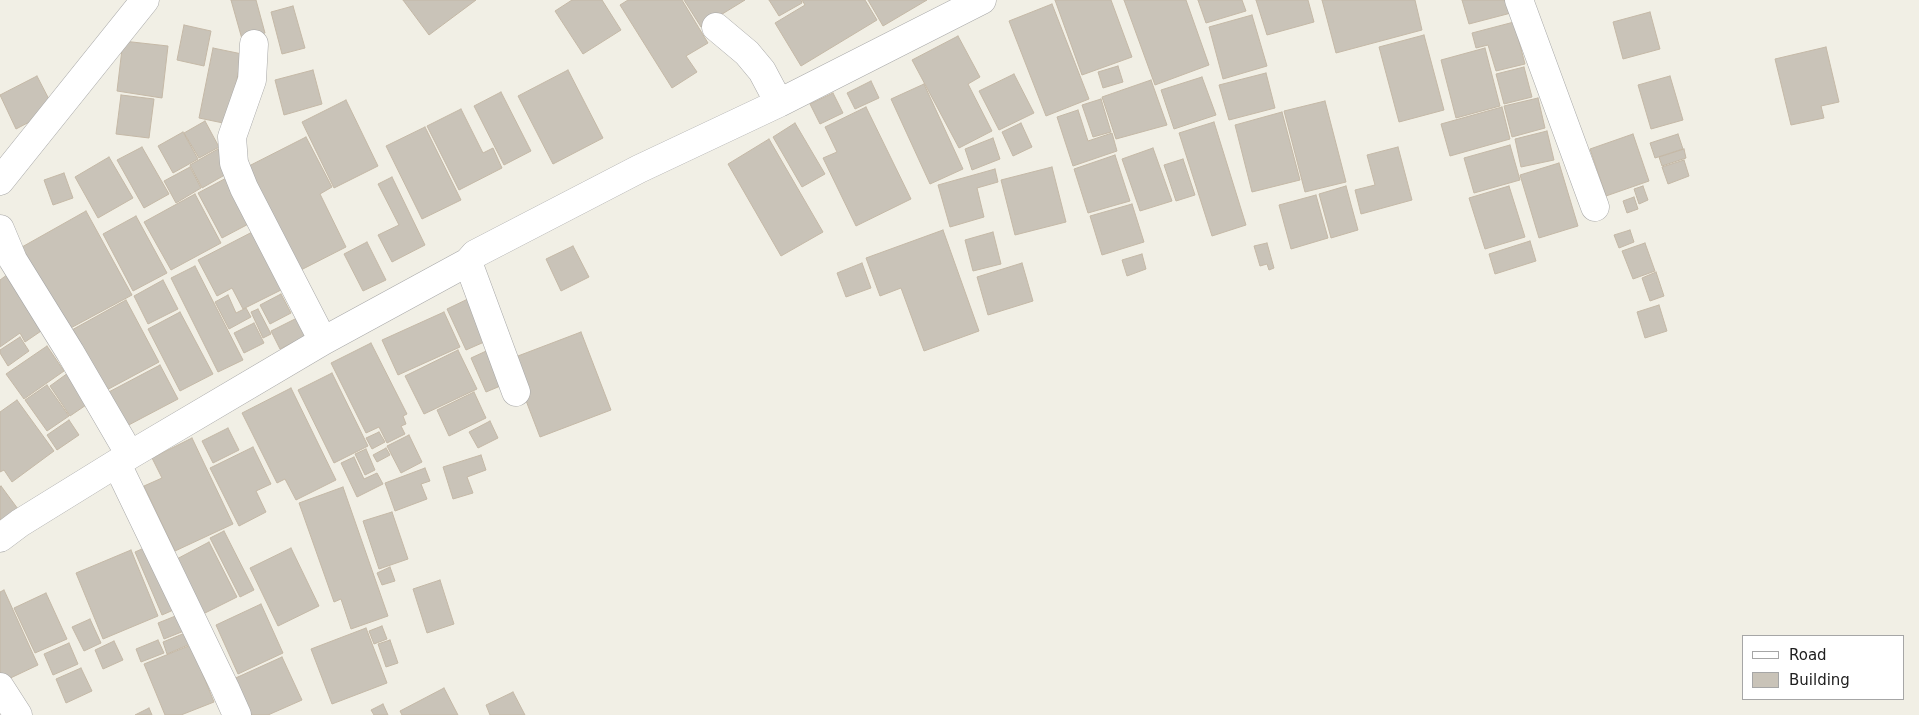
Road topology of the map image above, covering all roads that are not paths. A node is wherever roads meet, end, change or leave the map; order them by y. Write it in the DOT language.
graph roads {
  1 [pos="145,0"];
  2 [pos="982,0"];
  3 [pos="1519,0"];
  4 [pos="716,27"];
  5 [pos="254,44"];
  6 [pos="779,103"];
  7 [pos="0,181"];
  8 [pos="1595,207"];
  9 [pos="0,229"];
  10 [pos="468,262"];
  11 [pos="323,341"];
  12 [pos="516,392"];
  13 [pos="123,459"];
  14 [pos="0,538"];
  15 [pos="0,687"];
  16 [pos="18,715"];
  17 [pos="237,715"];
  1 -- 7 [label="street"];
  2 -- 6 [label="street"];
  3 -- 8 [label="street"];
  4 -- 6 [label="street"];
  5 -- 11 [label="street"];
  6 -- 10 [label="street"];
  9 -- 13 [label="street"];
  10 -- 11 [label="street"];
  10 -- 12 [label="street"];
  11 -- 13 [label="street"];
  13 -- 14 [label="street"];
  13 -- 17 [label="street"];
  15 -- 16 [label="street"];
}
